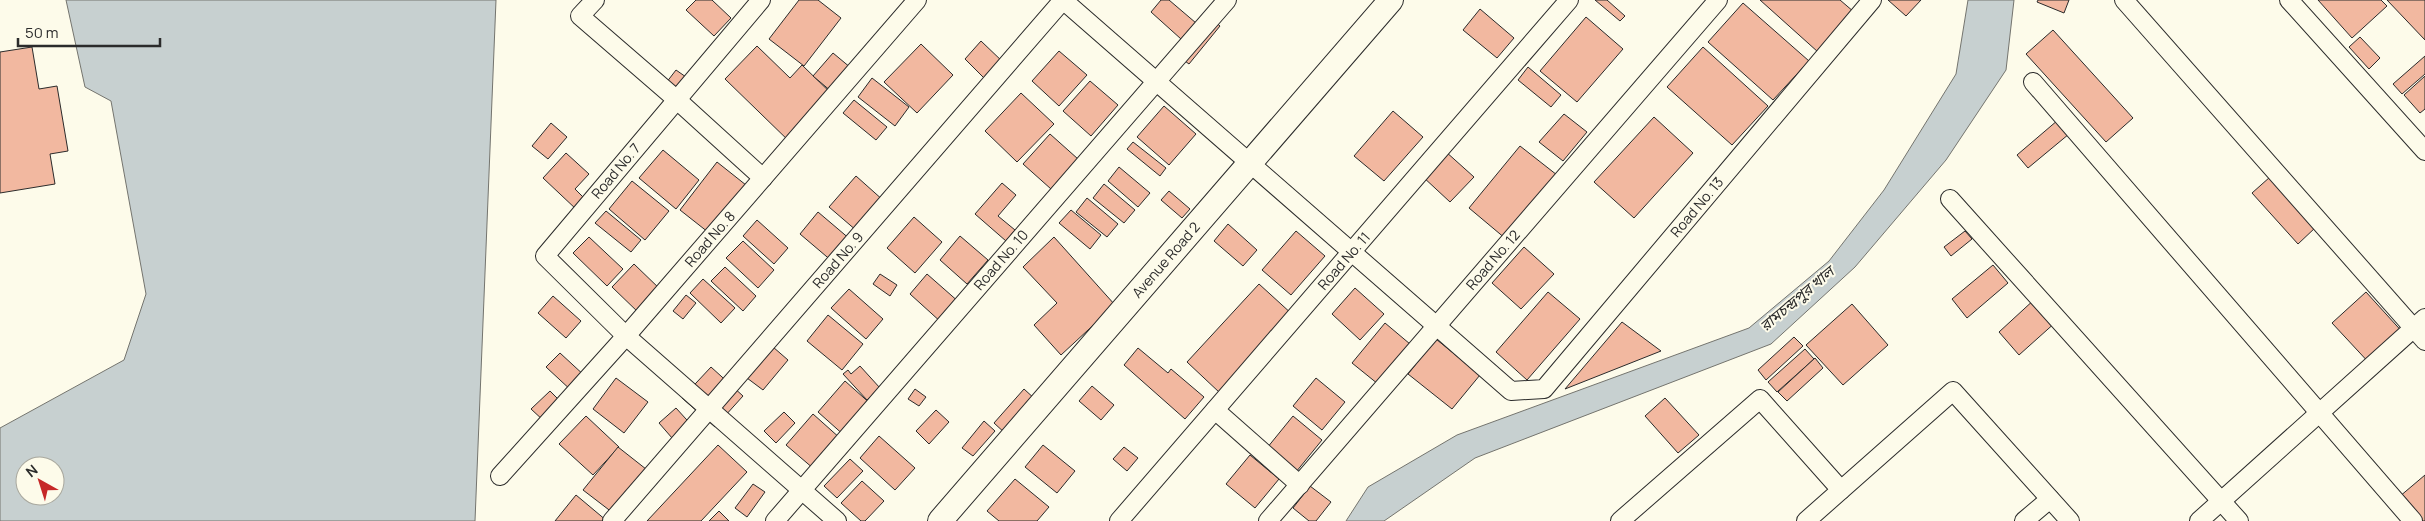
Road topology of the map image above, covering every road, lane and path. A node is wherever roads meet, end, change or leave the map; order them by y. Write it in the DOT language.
graph roads {
  1 [pos="595,0"];
  2 [pos="761,0"];
  3 [pos="917,0"];
  4 [pos="1063,0"];
  5 [pos="1227,0"];
  6 [pos="1391,0"];
  7 [pos="1569,0"];
  8 [pos="1718,0"];
  9 [pos="1872,0"];
  10 [pos="2124,0"];
  11 [pos="2289,0"];
  12 [pos="1156,81"];
  13 [pos="2033,82"];
  14 [pos="676,99"];
  15 [pos="2425,151"];
  16 [pos="1250,163"];
  17 [pos="763,178"];
  18 [pos="1950,199"];
  19 [pos="1352,252"];
  20 [pos="1437,326"];
  21 [pos="2421,329"];
  22 [pos="626,336"];
  23 [pos="709,409"];
  24 [pos="1215,410"];
  25 [pos="2319,413"];
  26 [pos="500,476"];
  27 [pos="1300,485"];
  28 [pos="802,490"];
  29 [pos="1841,490"];
  30 [pos="2050,499"];
  31 [pos="2221,501"];
  32 [pos="612,521"];
  33 [pos="775,521"];
  34 [pos="837,521"];
  35 [pos="940,521"];
  36 [pos="1119,521"];
  37 [pos="1268,521"];
  38 [pos="1620,521"];
  39 [pos="1806,521"];
  40 [pos="2024,521"];
  41 [pos="2070,521"];
  42 [pos="2199,521"];
  43 [pos="2239,521"];
  44 [pos="2413,521"];
  1 -- 14 [label="street"];
  2 -- 14 [label="street, Road No. 7"];
  3 -- 17 [label="street, Road No. 8"];
  4 -- 12 [label="street"];
  4 -- 23 [label="street, Road No. 9"];
  5 -- 12 [label="street, Road No. 10"];
  6 -- 16 [label="street, Avenue Road 2"];
  7 -- 19 [label="street, Road No. 11"];
  8 -- 20 [label="street, Road No. 12"];
  9 -- 20 [label="street, Road No. 13"];
  10 -- 21 [label="street"];
  11 -- 15 [label="street"];
  12 -- 16 [label="street"];
  12 -- 28 [label="street, Road No. 10"];
  13 -- 25 [label="street"];
  14 -- 17 [label="street"];
  14 -- 22 [label="street, Road No. 7"];
  16 -- 19 [label="street"];
  16 -- 35 [label="street, Avenue Road 2"];
  17 -- 22 [label="street, Road No. 8"];
  18 -- 31 [label="street"];
  19 -- 20 [label="street"];
  19 -- 24 [label="street, Road No. 11"];
  20 -- 27 [label="street, Road No. 12"];
  21 -- 25 [label="street"];
  22 -- 23 [label="street"];
  22 -- 26 [label="street, Road No. 8"];
  23 -- 28 [label="street"];
  23 -- 32 [label="street, Road No. 9"];
  24 -- 27 [label="street"];
  24 -- 36 [label="street, Road No. 11"];
  25 -- 31 [label="street"];
  25 -- 44 [label="street"];
  27 -- 37 [label="street, Road No. 12"];
  28 -- 33 [label="street, Road No. 10"];
  28 -- 34 [label="street"];
  29 -- 30 [label="street"];
  29 -- 38 [label="street"];
  29 -- 39 [label="street"];
  30 -- 40 [label="street"];
  30 -- 41 [label="street"];
  31 -- 42 [label="street"];
  31 -- 43 [label="street"];
}
